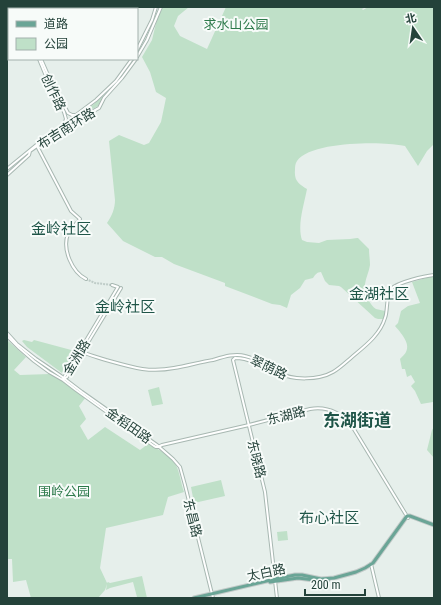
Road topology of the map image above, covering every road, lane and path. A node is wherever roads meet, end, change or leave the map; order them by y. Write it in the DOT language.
graph roads {
  1 [pos="156,7"];
  2 [pos="161,7"];
  3 [pos="138,48"];
  4 [pos="138,55"];
  5 [pos="40,60"];
  6 [pos="131,60"];
  7 [pos="135,60"];
  8 [pos="47,76"];
  9 [pos="77,115"];
  10 [pos="63,124"];
  11 [pos="37,145"];
  12 [pos="7,169"];
  13 [pos="7,175"];
  14 [pos="434,275"];
  15 [pos="86,279"];
  16 [pos="112,285"];
  17 [pos="7,335"];
  18 [pos="81,352"];
  19 [pos="269,367"];
  20 [pos="64,379"];
  21 [pos="249,425"];
  22 [pos="158,447"];
  23 [pos="408,517"];
  24 [pos="434,526"];
  25 [pos="372,565"];
  26 [pos="275,580"];
  27 [pos="212,596"];
  28 [pos="194,598"];
  29 [pos="202,598"];
  30 [pos="277,598"];
  31 [pos="379,598"];
  1 -- 3 [label="street"];
  2 -- 4 [label="street, 布吉南环路"];
  5 -- 8 [label="street, 创作路"];
  6 -- 9 [label="street, 布吉南环路"];
  7 -- 11 [label="street, 布吉南环路"];
  8 -- 9 [label="street, 创作路"];
  8 -- 10 [label="street, 创作路"];
  9 -- 10 [label="street, 布吉南环路"];
  10 -- 11 [label="street, 布吉南环路"];
  11 -- 12 [label="street, 布吉南环路"];
  11 -- 13 [label="street, 布吉南环路"];
  11 -- 15 [label="street"];
  14 -- 19 [label="street, 翠荫路"];
  16 -- 18 [label="street, 金洲路"];
  17 -- 20 [label="street, 金稻田路"];
  18 -- 19 [label="street, 翠荫路"];
  18 -- 20 [label="street, 金洲路"];
  19 -- 21 [label="street, 东晓路"];
  20 -- 22 [label="street, 金稻田路"];
  21 -- 22 [label="street, 东湖路"];
  21 -- 23 [label="street, 东湖路"];
  21 -- 26 [label="street, 东晓路"];
  22 -- 27 [label="street, 东昌路"];
  23 -- 24 [label="main road"];
  23 -- 25 [label="main road, 太白路"];
  25 -- 26 [label="main road, 太白路"];
  25 -- 31 [label="street"];
  26 -- 27 [label="main road, 太白路"];
  26 -- 30 [label="street, 东晓路"];
  27 -- 28 [label="main road, 太白路"];
  27 -- 29 [label="main road, 太白路"];
}
